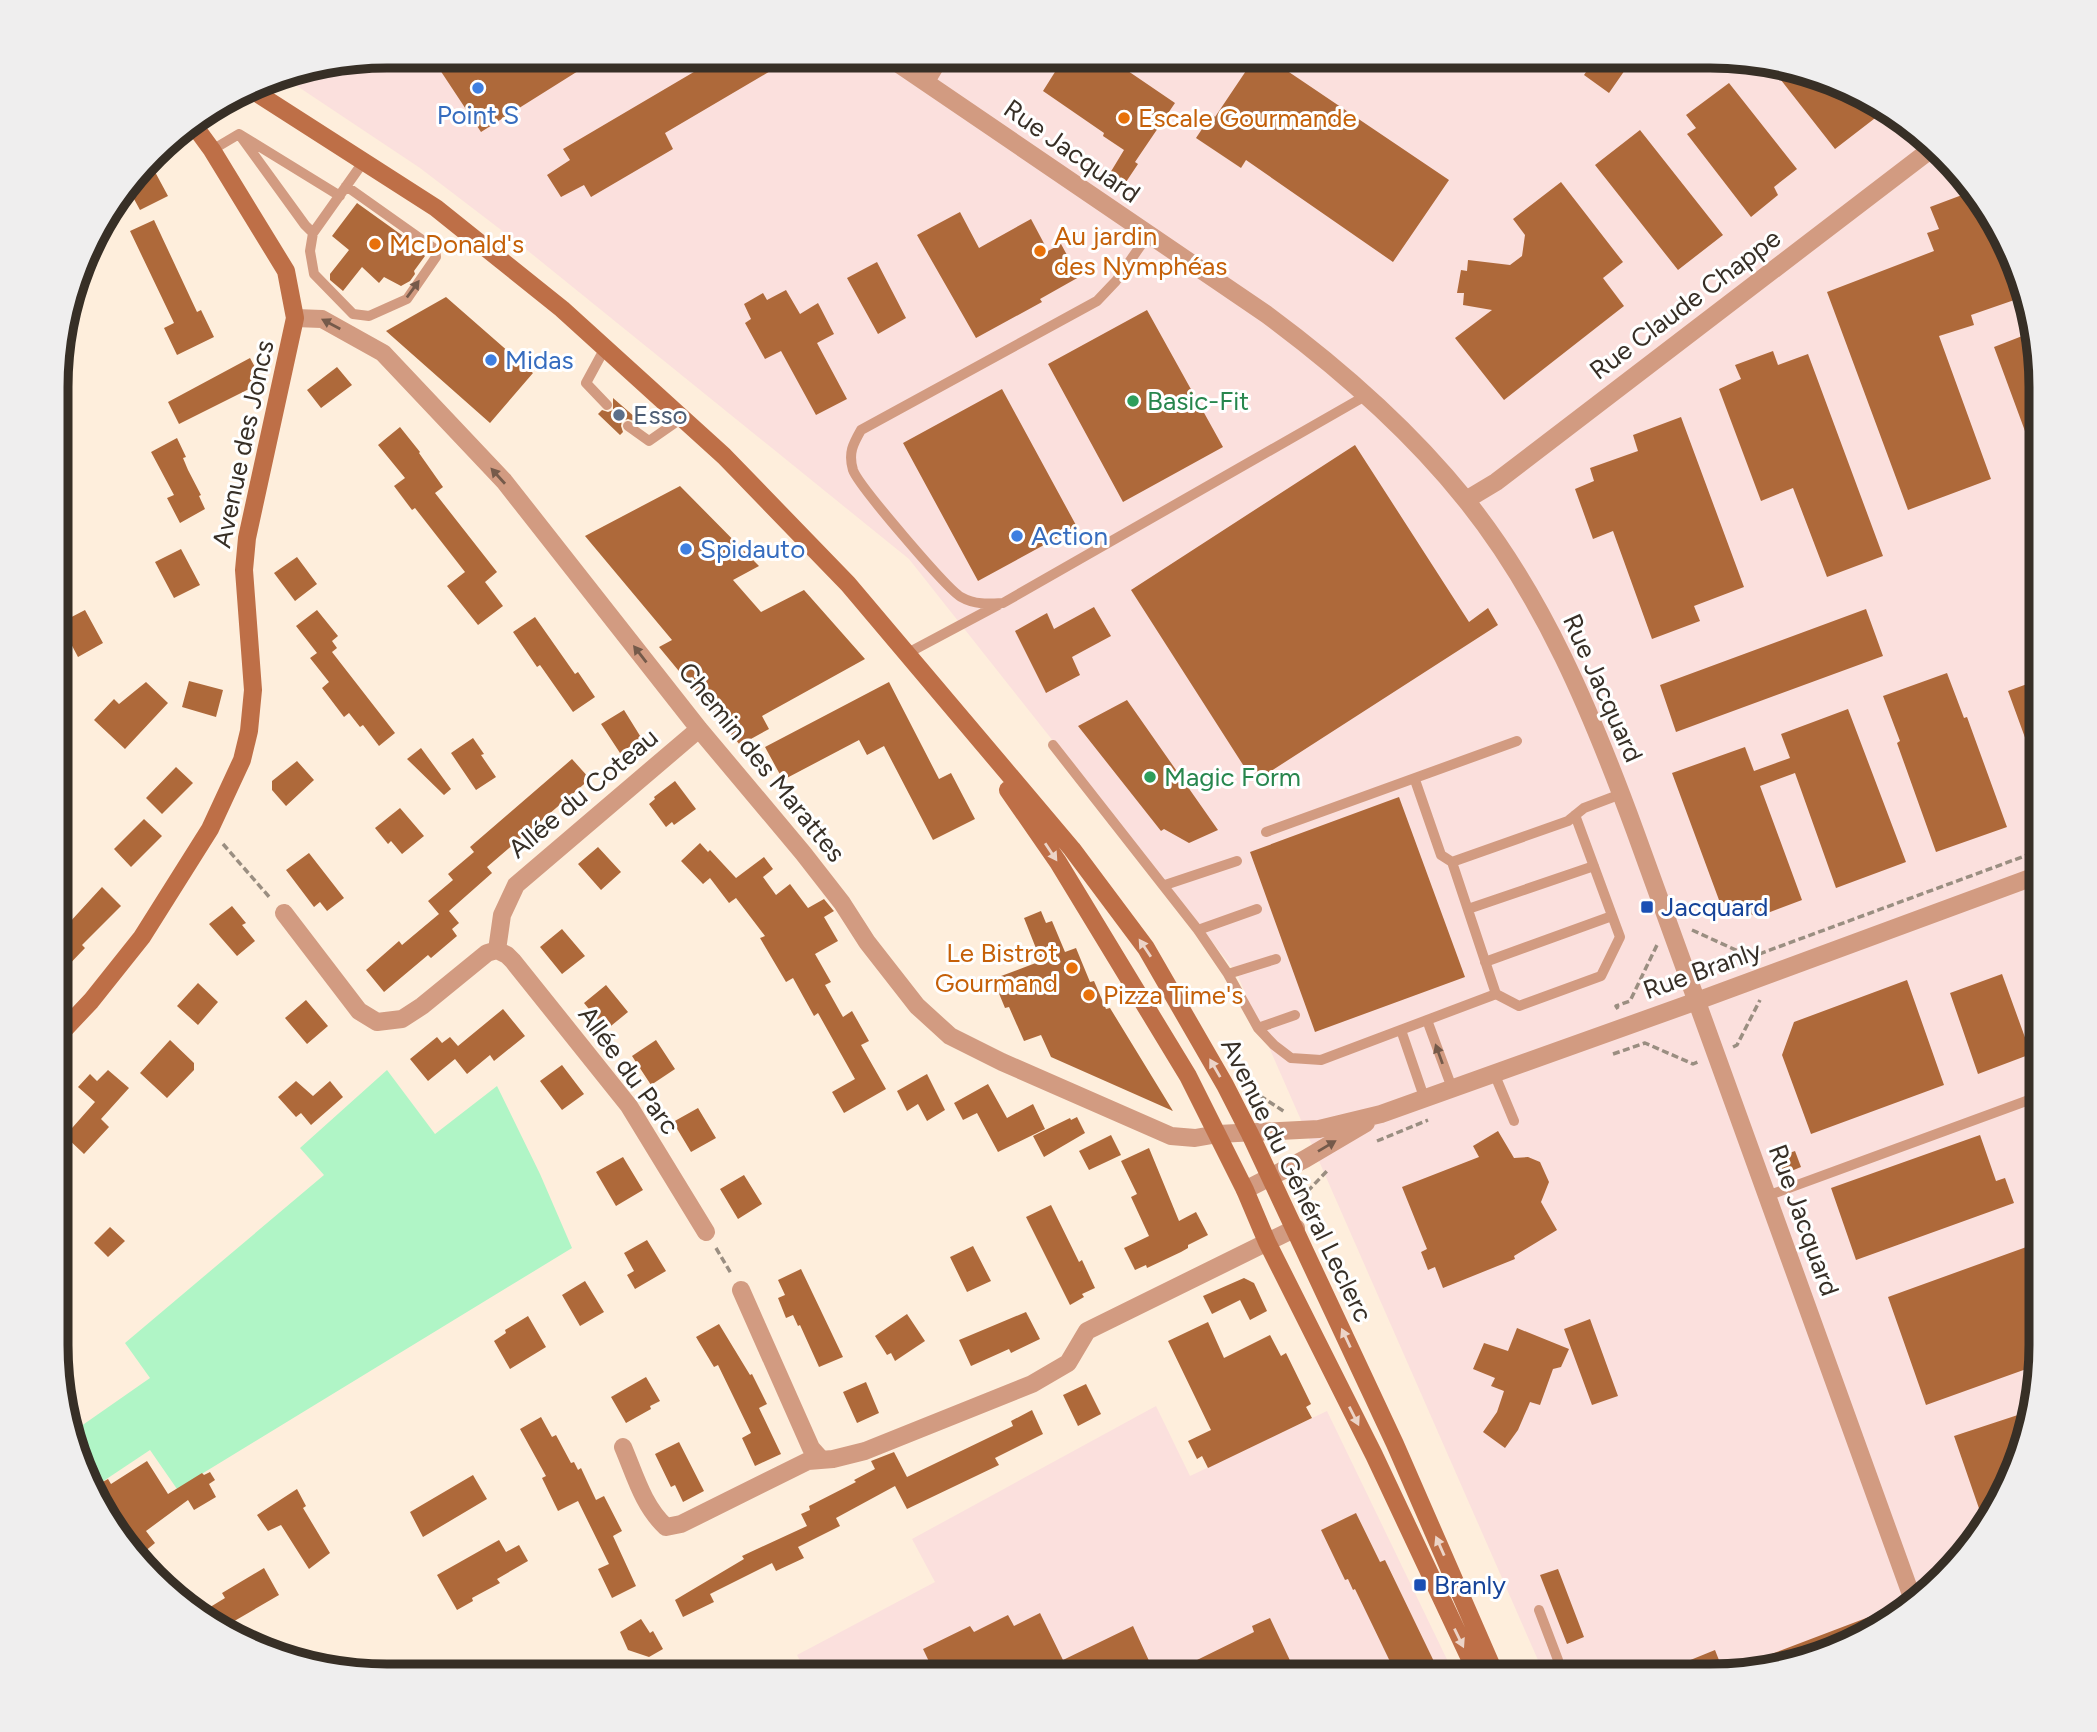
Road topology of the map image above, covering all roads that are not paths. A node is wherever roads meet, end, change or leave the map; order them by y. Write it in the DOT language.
graph roads {
  1 [pos="905,68"];
  2 [pos="934,68"];
  3 [pos="926,82"];
  4 [pos="260,95"];
  5 [pos="197,131"];
  6 [pos="239,134"];
  7 [pos="212,150"];
  8 [pos="1926,153"];
  9 [pos="364,161"];
  10 [pos="343,191"];
  11 [pos="313,233"];
  12 [pos="1148,235"];
  13 [pos="295,318"];
  14 [pos="605,348"];
  15 [pos="1367,395"];
  16 [pos="607,405"];
  17 [pos="682,418"];
  18 [pos="628,426"];
  19 [pos="1466,500"];
  20 [pos="1003,603"];
  21 [pos="906,654"];
  22 [pos="957,715"];
  23 [pos="699,729"];
  24 [pos="1517,741"];
  25 [pos="1053,744"];
  26 [pos="1415,780"];
  27 [pos="1621,794"];
  28 [pos="1576,815"];
  29 [pos="1266,832"];
  30 [pos="1237,861"];
  31 [pos="1452,862"];
  32 [pos="1594,866"];
  33 [pos="2029,878"];
  34 [pos="1165,886"];
  35 [pos="1257,909"];
  36 [pos="1468,909"];
  37 [pos="284,914"];
  38 [pos="1612,916"];
  39 [pos="1198,930"];
  40 [pos="496,950"];
  41 [pos="1276,958"];
  42 [pos="1485,962"];
  43 [pos="1228,974"];
  44 [pos="1496,994"];
  45 [pos="1697,1001"];
  46 [pos="1294,1015"];
  47 [pos="1427,1020"];
  48 [pos="68,1022"];
  49 [pos="1258,1028"];
  50 [pos="1401,1030"];
  51 [pos="1494,1073"];
  52 [pos="1452,1088"];
  53 [pos="1424,1097"];
  54 [pos="2029,1100"];
  55 [pos="1381,1114"];
  56 [pos="1514,1121"];
  57 [pos="1219,1134"];
  58 [pos="1250,1134"];
  59 [pos="1271,1176"];
  60 [pos="1245,1190"];
  61 [pos="1767,1196"];
  62 [pos="1296,1228"];
  63 [pos="706,1232"];
  64 [pos="1267,1242"];
  65 [pos="741,1290"];
  66 [pos="623,1447"];
  67 [pos="820,1458"];
  68 [pos="1910,1593"];
  69 [pos="1539,1610"];
  70 [pos="1472,1664"];
  71 [pos="1491,1664"];
  72 [pos="1556,1664"];
  1 -- 3 [label="street, Rue Jacquard"];
  2 -- 3 [label="street"];
  3 -- 12 [label="street, Rue Jacquard"];
  4 -- 9 [label="main road, Avenue du Général Leclerc"];
  5 -- 7 [label="main road, Avenue des Joncs"];
  6 -- 7 [label="lane"];
  6 -- 10 [label="lane"];
  6 -- 11 [label="lane"];
  7 -- 13 [label="main road, Avenue des Joncs"];
  8 -- 19 [label="street, Rue Claude Chappe"];
  9 -- 10 [label="lane"];
  9 -- 14 [label="main road, Avenue du Général Leclerc"];
  10 -- 11 [label="lane"];
  11 -- 10 [label="lane, one-way"];
  12 -- 15 [label="street, Rue Jacquard"];
  12 -- 20 [label="lane"];
  23 -- 13 [label="street, Chemin des Marattes, one-way"];
  13 -- 48 [label="main road, Avenue des Joncs"];
  14 -- 16 [label="lane"];
  14 -- 17 [label="main road, Avenue du Général Leclerc"];
  15 -- 19 [label="street, Rue Jacquard"];
  15 -- 20 [label="lane"];
  17 -- 18 [label="lane"];
  17 -- 21 [label="main road, Avenue du Général Leclerc"];
  19 -- 27 [label="street, Rue Jacquard"];
  20 -- 21 [label="lane"];
  21 -- 22 [label="main road, Avenue du Général Leclerc"];
  22 -- 57 [label="main road, Avenue du Général Leclerc, one-way"];
  58 -- 22 [label="main road, Avenue du Général Leclerc, one-way"];
  23 -- 40 [label="street, Allée du Coteau"];
  23 -- 57 [label="street, Chemin des Marattes"];
  24 -- 26 [label="lane"];
  25 -- 34 [label="lane"];
  26 -- 29 [label="lane"];
  26 -- 31 [label="lane"];
  27 -- 28 [label="lane"];
  27 -- 45 [label="street, Rue Jacquard"];
  28 -- 31 [label="lane"];
  28 -- 32 [label="lane"];
  30 -- 34 [label="lane"];
  31 -- 36 [label="lane"];
  32 -- 36 [label="lane"];
  32 -- 38 [label="lane"];
  33 -- 45 [label="street, Rue Branly"];
  34 -- 39 [label="lane"];
  35 -- 39 [label="lane"];
  36 -- 42 [label="lane"];
  37 -- 40 [label="street"];
  38 -- 42 [label="lane"];
  38 -- 44 [label="lane"];
  39 -- 43 [label="lane"];
  40 -- 63 [label="street, Allée du Parc"];
  41 -- 43 [label="lane"];
  42 -- 44 [label="lane"];
  43 -- 49 [label="lane"];
  44 -- 47 [label="lane"];
  45 -- 51 [label="street, Rue Branly"];
  45 -- 61 [label="street, Rue Jacquard"];
  46 -- 49 [label="lane"];
  47 -- 50 [label="lane"];
  52 -- 47 [label="lane, one-way"];
  49 -- 50 [label="lane"];
  50 -- 53 [label="lane"];
  51 -- 52 [label="street, Rue Branly"];
  51 -- 56 [label="lane"];
  52 -- 53 [label="street, Rue Branly"];
  53 -- 55 [label="street, Rue Branly"];
  54 -- 61 [label="lane"];
  55 -- 58 [label="street, Rue Branly"];
  59 -- 55 [label="street, Rue Branly, one-way"];
  57 -- 58 [label="street, Chemin des Marattes"];
  57 -- 60 [label="main road, Avenue du Général Leclerc"];
  58 -- 59 [label="main road, Avenue du Général Leclerc"];
  59 -- 60 [label="street, Rue Branly"];
  59 -- 62 [label="main road, Avenue du Général Leclerc"];
  60 -- 64 [label="main road, Avenue du Général Leclerc"];
  61 -- 68 [label="street, Rue Jacquard"];
  62 -- 64 [label="street"];
  71 -- 62 [label="main road, Avenue du Général Leclerc, one-way"];
  64 -- 67 [label="street"];
  64 -- 70 [label="main road, Avenue du Général Leclerc, one-way"];
  65 -- 67 [label="street"];
  66 -- 67 [label="street"];
  69 -- 72 [label="lane"];
}
